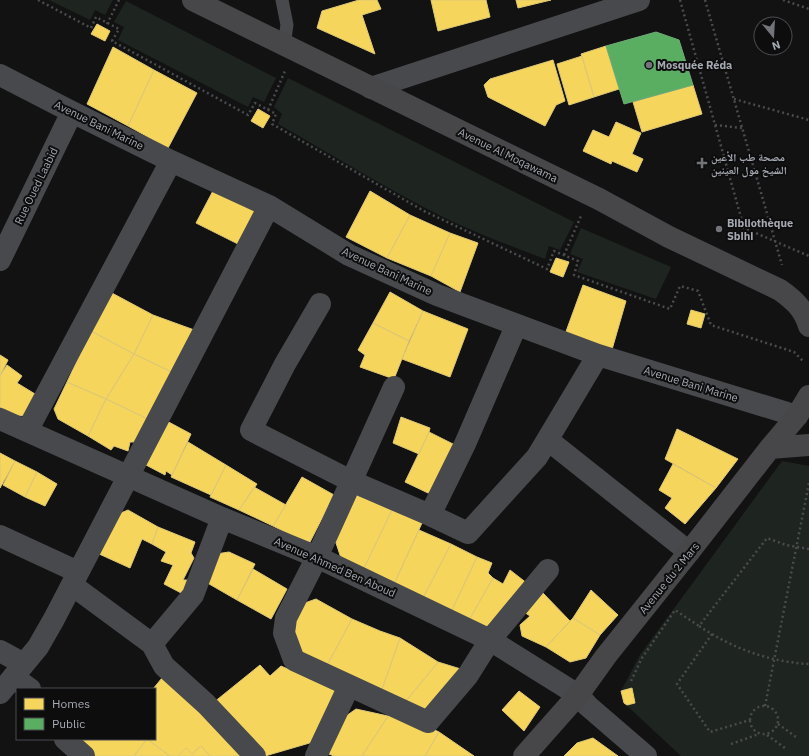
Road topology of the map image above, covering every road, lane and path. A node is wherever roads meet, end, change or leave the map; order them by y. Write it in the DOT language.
graph roads {
  1 [pos="38,0"];
  2 [pos="120,0"];
  3 [pos="193,0"];
  4 [pos="639,0"];
  5 [pos="680,0"];
  6 [pos="705,0"];
  7 [pos="783,0"];
  8 [pos="281,2"];
  9 [pos="809,10"];
  10 [pos="107,24"];
  11 [pos="290,48"];
  12 [pos="0,75"];
  13 [pos="371,88"];
  14 [pos="734,99"];
  15 [pos="268,110"];
  16 [pos="72,112"];
  17 [pos="809,120"];
  18 [pos="715,125"];
  19 [pos="742,128"];
  20 [pos="171,161"];
  21 [pos="589,195"];
  22 [pos="269,206"];
  23 [pos="775,241"];
  24 [pos="564,255"];
  25 [pos="809,256"];
  26 [pos="0,260"];
  27 [pos="320,304"];
  28 [pos="803,309"];
  29 [pos="516,326"];
  30 [pos="598,355"];
  31 [pos="804,362"];
  32 [pos="394,387"];
  33 [pos="809,396"];
  34 [pos="797,416"];
  35 [pos="0,419"];
  36 [pos="27,431"];
  37 [pos="548,440"];
  38 [pos="809,446"];
  39 [pos="770,448"];
  40 [pos="129,475"];
  41 [pos="351,481"];
  42 [pos="809,483"];
  43 [pos="430,515"];
  44 [pos="222,518"];
  45 [pos="0,536"];
  46 [pos="796,547"];
  47 [pos="809,548"];
  48 [pos="689,552"];
  49 [pos="317,558"];
  50 [pos="548,570"];
  51 [pos="75,578"];
  52 [pos="700,626"];
  53 [pos="712,634"];
  54 [pos="490,640"];
  55 [pos="152,644"];
  56 [pos="0,651"];
  57 [pos="774,659"];
  58 [pos="809,664"];
  59 [pos="12,678"];
  60 [pos="631,681"];
  61 [pos="349,686"];
  62 [pos="28,688"];
  63 [pos="578,695"];
  64 [pos="765,706"];
  65 [pos="750,720"];
  66 [pos="778,724"];
  67 [pos="760,734"];
  68 [pos="767,734"];
  69 [pos="796,737"];
  70 [pos="66,740"];
  71 [pos="731,744"];
  72 [pos="785,748"];
  73 [pos="84,756"];
  74 [pos="255,756"];
  75 [pos="316,756"];
  76 [pos="524,756"];
  77 [pos="646,756"];
  1 -- 10 [label="path"];
  2 -- 10 [label="path"];
  3 -- 11 [label="street, Avenue Al Moqawama"];
  4 -- 13 [label="street"];
  5 -- 18 [label="path"];
  6 -- 14 [label="path"];
  7 -- 9 [label="path"];
  8 -- 11 [label="lane"];
  10 -- 15 [label="path"];
  11 -- 13 [label="street, Avenue Al Moqawama"];
  11 -- 15 [label="path"];
  12 -- 16 [label="street, Avenue Bani Marine"];
  13 -- 21 [label="street, Avenue Al Moqawama"];
  14 -- 17 [label="path"];
  14 -- 19 [label="path"];
  15 -- 24 [label="path"];
  16 -- 20 [label="street, Avenue Bani Marine"];
  16 -- 26 [label="street, Rue Oued Laabid"];
  18 -- 19 [label="path"];
  18 -- 23 [label="path"];
  19 -- 23 [label="path"];
  20 -- 22 [label="street, Avenue Bani Marine"];
  20 -- 36 [label="street"];
  21 -- 24 [label="path"];
  21 -- 28 [label="street, Avenue Al Moqawama"];
  22 -- 29 [label="street, Avenue Bani Marine"];
  22 -- 40 [label="street"];
  23 -- 25 [label="path"];
  23 -- 28 [label="path"];
  24 -- 31 [label="path"];
  27 -- 41 [label="street"];
  29 -- 30 [label="street, Avenue Bani Marine"];
  29 -- 43 [label="street"];
  30 -- 34 [label="street, Avenue Bani Marine"];
  30 -- 37 [label="street"];
  32 -- 41 [label="street"];
  33 -- 34 [label="street, Avenue du 2 Mars"];
  34 -- 39 [label="street, Avenue du 2 Mars"];
  35 -- 36 [label="street, Avenue Ahmed Ben Aboud"];
  36 -- 40 [label="street, Avenue Ahmed Ben Aboud"];
  37 -- 43 [label="street"];
  37 -- 48 [label="street"];
  38 -- 39 [label="street"];
  39 -- 48 [label="street, Avenue du 2 Mars"];
  40 -- 44 [label="street, Avenue Ahmed Ben Aboud"];
  40 -- 51 [label="street"];
  41 -- 43 [label="street"];
  41 -- 49 [label="street"];
  42 -- 46 [label="path"];
  44 -- 49 [label="street, Avenue Ahmed Ben Aboud"];
  44 -- 55 [label="street"];
  45 -- 51 [label="street"];
  46 -- 47 [label="path"];
  46 -- 52 [label="path"];
  46 -- 57 [label="path"];
  48 -- 63 [label="street, Avenue du 2 Mars"];
  49 -- 54 [label="street, Avenue Ahmed Ben Aboud"];
  49 -- 61 [label="street"];
  50 -- 54 [label="street"];
  51 -- 55 [label="street"];
  51 -- 59 [label="street"];
  52 -- 53 [label="path"];
  52 -- 60 [label="path"];
  53 -- 57 [label="path"];
  53 -- 65 [label="path"];
  54 -- 61 [label="street"];
  54 -- 63 [label="street, Avenue Ahmed Ben Aboud"];
  55 -- 74 [label="street"];
  56 -- 59 [label="street"];
  57 -- 58 [label="path"];
  57 -- 64 [label="path"];
  59 -- 62 [label="street"];
  61 -- 75 [label="street"];
  63 -- 76 [label="street, Avenue du 2 Mars"];
  63 -- 77 [label="street, Avenue Ahmed Ben Aboud"];
  64 -- 65 [label="path"];
  64 -- 66 [label="path"];
  65 -- 67 [label="path"];
  66 -- 68 [label="path"];
  66 -- 69 [label="path"];
  67 -- 68 [label="path"];
  67 -- 71 [label="path"];
  68 -- 72 [label="path"];
  70 -- 73 [label="street"];
}
